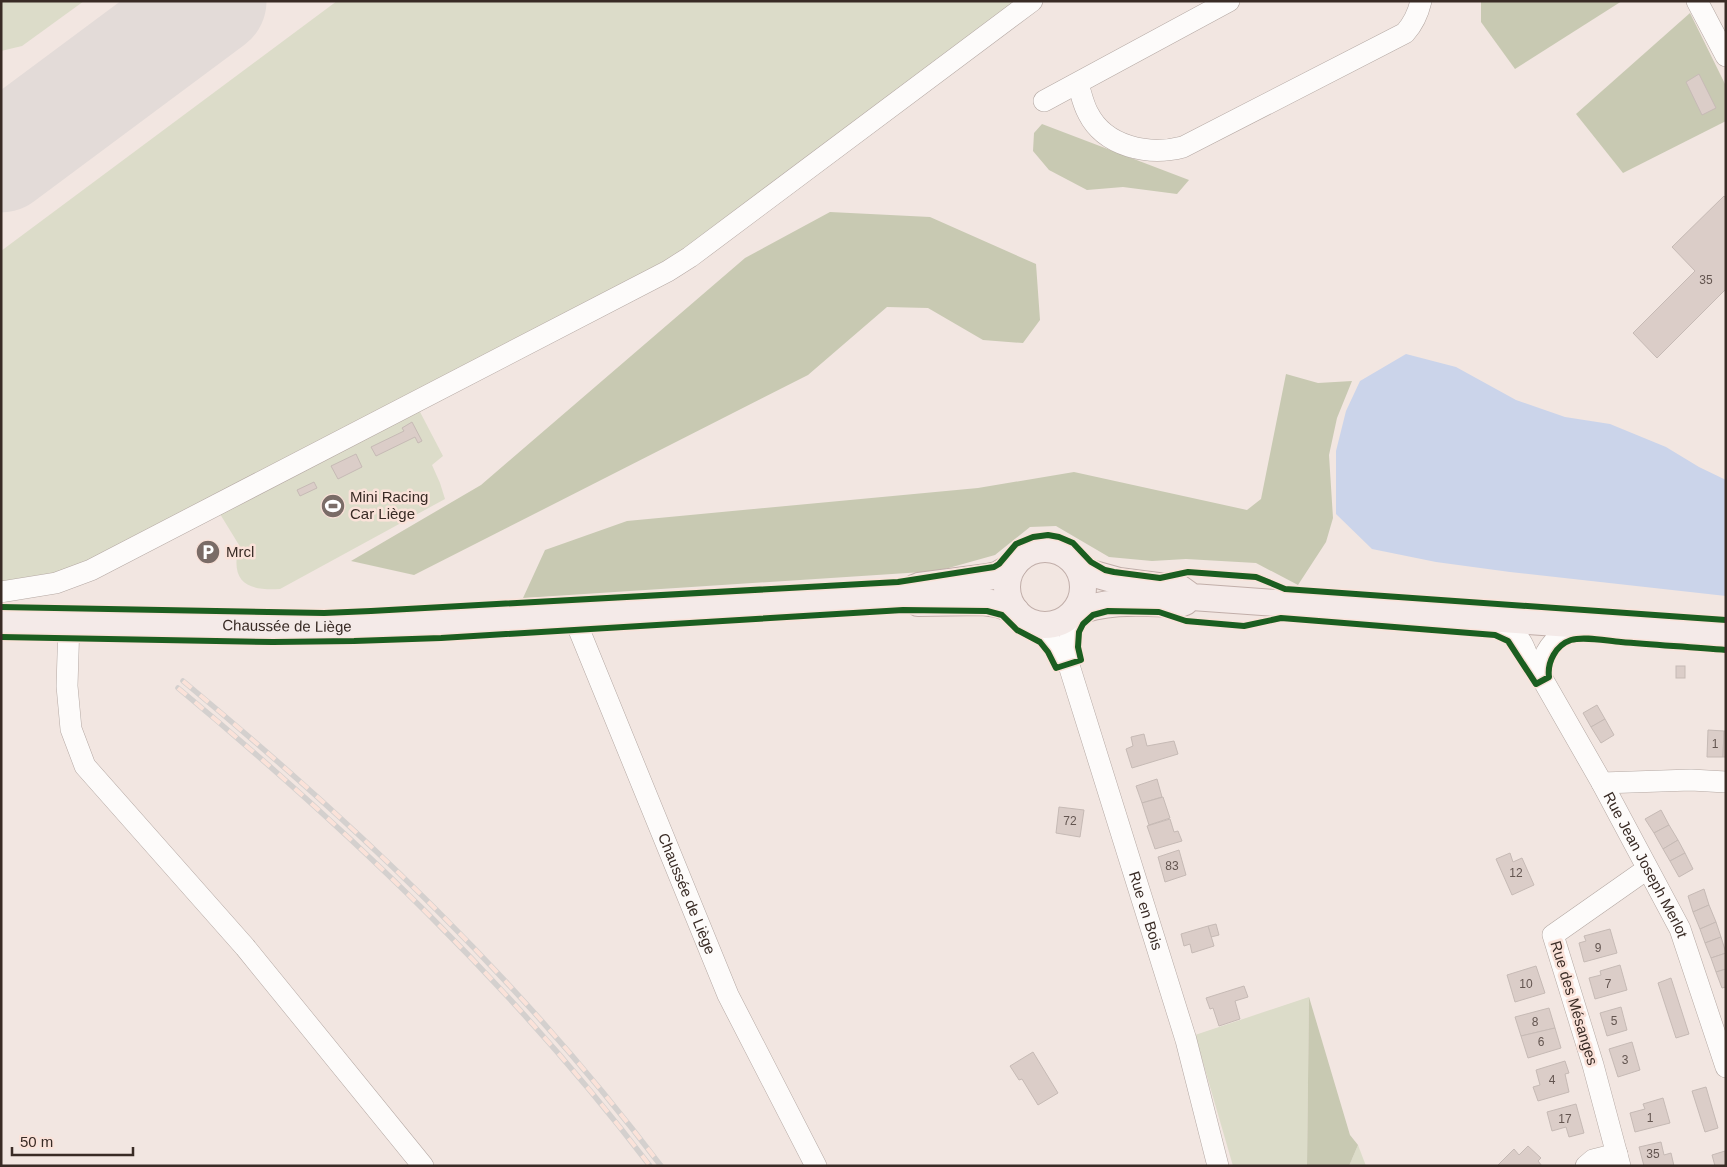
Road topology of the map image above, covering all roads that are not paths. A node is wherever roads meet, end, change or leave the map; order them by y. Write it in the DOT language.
graph roads {
  1 [pos="1032,1"];
  2 [pos="1229,1"];
  3 [pos="1422,1"];
  4 [pos="1697,1"];
  5 [pos="1726,56"];
  6 [pos="1078,84"];
  7 [pos="1044,101"];
  8 [pos="1014,565"];
  9 [pos="1080,570"];
  10 [pos="1,592"];
  11 [pos="908,596"];
  12 [pos="1192,597"];
  13 [pos="1074,612"];
  14 [pos="573,615"];
  15 [pos="1023,616"];
  16 [pos="1492,618"];
  17 [pos="1,622"];
  18 [pos="69,623"];
  19 [pos="1579,624"];
  20 [pos="1726,635"];
  21 [pos="1067,659"];
  22 [pos="1539,673"];
  23 [pos="1726,782"];
  24 [pos="1602,783"];
  25 [pos="1648,869"];
  26 [pos="1726,1067"];
  27 [pos="1618,1160"];
  28 [pos="423,1166"];
  29 [pos="816,1166"];
  30 [pos="1218,1166"];
  31 [pos="1586,1166"];
  1 -- 10 [label="street"];
  2 -- 6 [label="street"];
  3 -- 6 [label="street"];
  4 -- 5 [label="street"];
  6 -- 7 [label="street"];
  8 -- 9 [label="main road"];
  8 -- 11 [label="main road, Chaussée de Liège"];
  8 -- 15 [label="main road"];
  9 -- 12 [label="main road"];
  9 -- 13 [label="main road"];
  11 -- 14 [label="main road, Chaussée de Liège"];
  11 -- 15 [label="main road, Chaussée de Liège"];
  12 -- 13 [label="main road"];
  12 -- 16 [label="main road"];
  13 -- 15 [label="main road"];
  13 -- 21 [label="street, Rue en Bois"];
  14 -- 18 [label="main road, Chaussée de Liège"];
  14 -- 29 [label="street, Chaussée de Liège"];
  15 -- 21 [label="street, Rue en Bois"];
  16 -- 19 [label="main road"];
  16 -- 22 [label="street, Rue Jean Joseph Merlot"];
  17 -- 18 [label="main road, Chaussée de Liège"];
  18 -- 28 [label="street"];
  19 -- 20 [label="main road"];
  19 -- 22 [label="street"];
  21 -- 30 [label="street, Rue en Bois"];
  22 -- 24 [label="street, Rue Jean Joseph Merlot"];
  23 -- 24 [label="street"];
  24 -- 25 [label="street, Rue Jean Joseph Merlot"];
  25 -- 26 [label="street, Rue Jean Joseph Merlot"];
  25 -- 27 [label="street, Rue des Mésanges"];
  27 -- 31 [label="street"];
}
